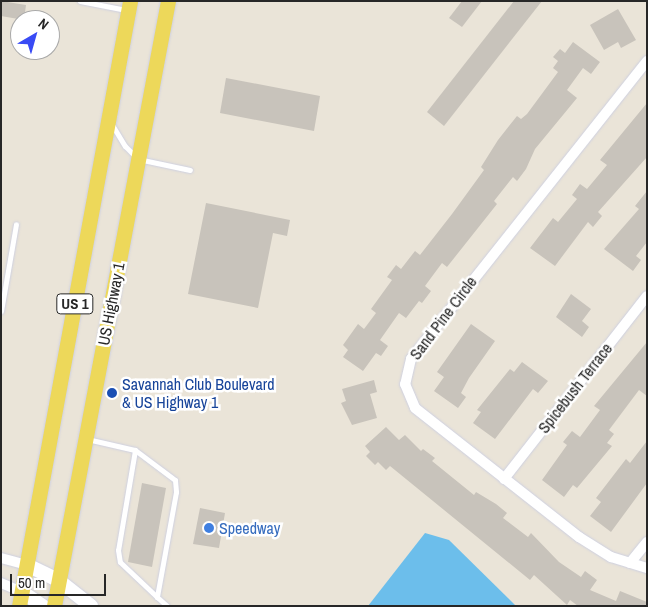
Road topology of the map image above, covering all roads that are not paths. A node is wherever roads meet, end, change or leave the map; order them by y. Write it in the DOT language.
graph roads {
  1 [pos="80,1"];
  2 [pos="168,1"];
  3 [pos="129,6"];
  4 [pos="647,61"];
  5 [pos="109,118"];
  6 [pos="138,159"];
  7 [pos="190,170"];
  8 [pos="16,224"];
  9 [pos="4,274"];
  10 [pos="647,296"];
  11 [pos="2,307"];
  12 [pos="1,311"];
  13 [pos="86,438"];
  14 [pos="136,450"];
  15 [pos="504,479"];
  16 [pos="647,542"];
  17 [pos="1,558"];
  18 [pos="630,563"];
  19 [pos="27,565"];
  20 [pos="647,568"];
  21 [pos="58,580"];
  22 [pos="1,583"];
  23 [pos="157,596"];
  24 [pos="20,599"];
  25 [pos="43,606"];
  26 [pos="54,606"];
  27 [pos="91,606"];
  28 [pos="168,606"];
  1 -- 3 [label="lane"];
  2 -- 6 [label="main road, US Highway 1 / US 1"];
  3 -- 5 [label="main road, US 1"];
  4 -- 15 [label="street, Sand Pine Circle"];
  5 -- 6 [label="lane"];
  5 -- 19 [label="main road, US 1"];
  6 -- 7 [label="lane"];
  6 -- 13 [label="main road, US Highway 1 / US 1"];
  8 -- 9 [label="lane"];
  9 -- 11 [label="lane"];
  10 -- 15 [label="street, Spicebush Terrace"];
  11 -- 12 [label="lane"];
  13 -- 14 [label="lane"];
  13 -- 21 [label="main road, US Highway 1 / US 1"];
  14 -- 23 [label="lane"];
  14 -- 23 [label="lane"];
  15 -- 18 [label="street, Sand Pine Circle"];
  16 -- 18 [label="street"];
  17 -- 19 [label="street"];
  18 -- 20 [label="street, Sand Pine Circle"];
  19 -- 21 [label="street"];
  19 -- 24 [label="main road, US 1"];
  21 -- 26 [label="main road, US Highway 1 / US 1"];
  21 -- 27 [label="street"];
  22 -- 24 [label="street"];
  23 -- 28 [label="lane"];
  24 -- 25 [label="street"];
}
